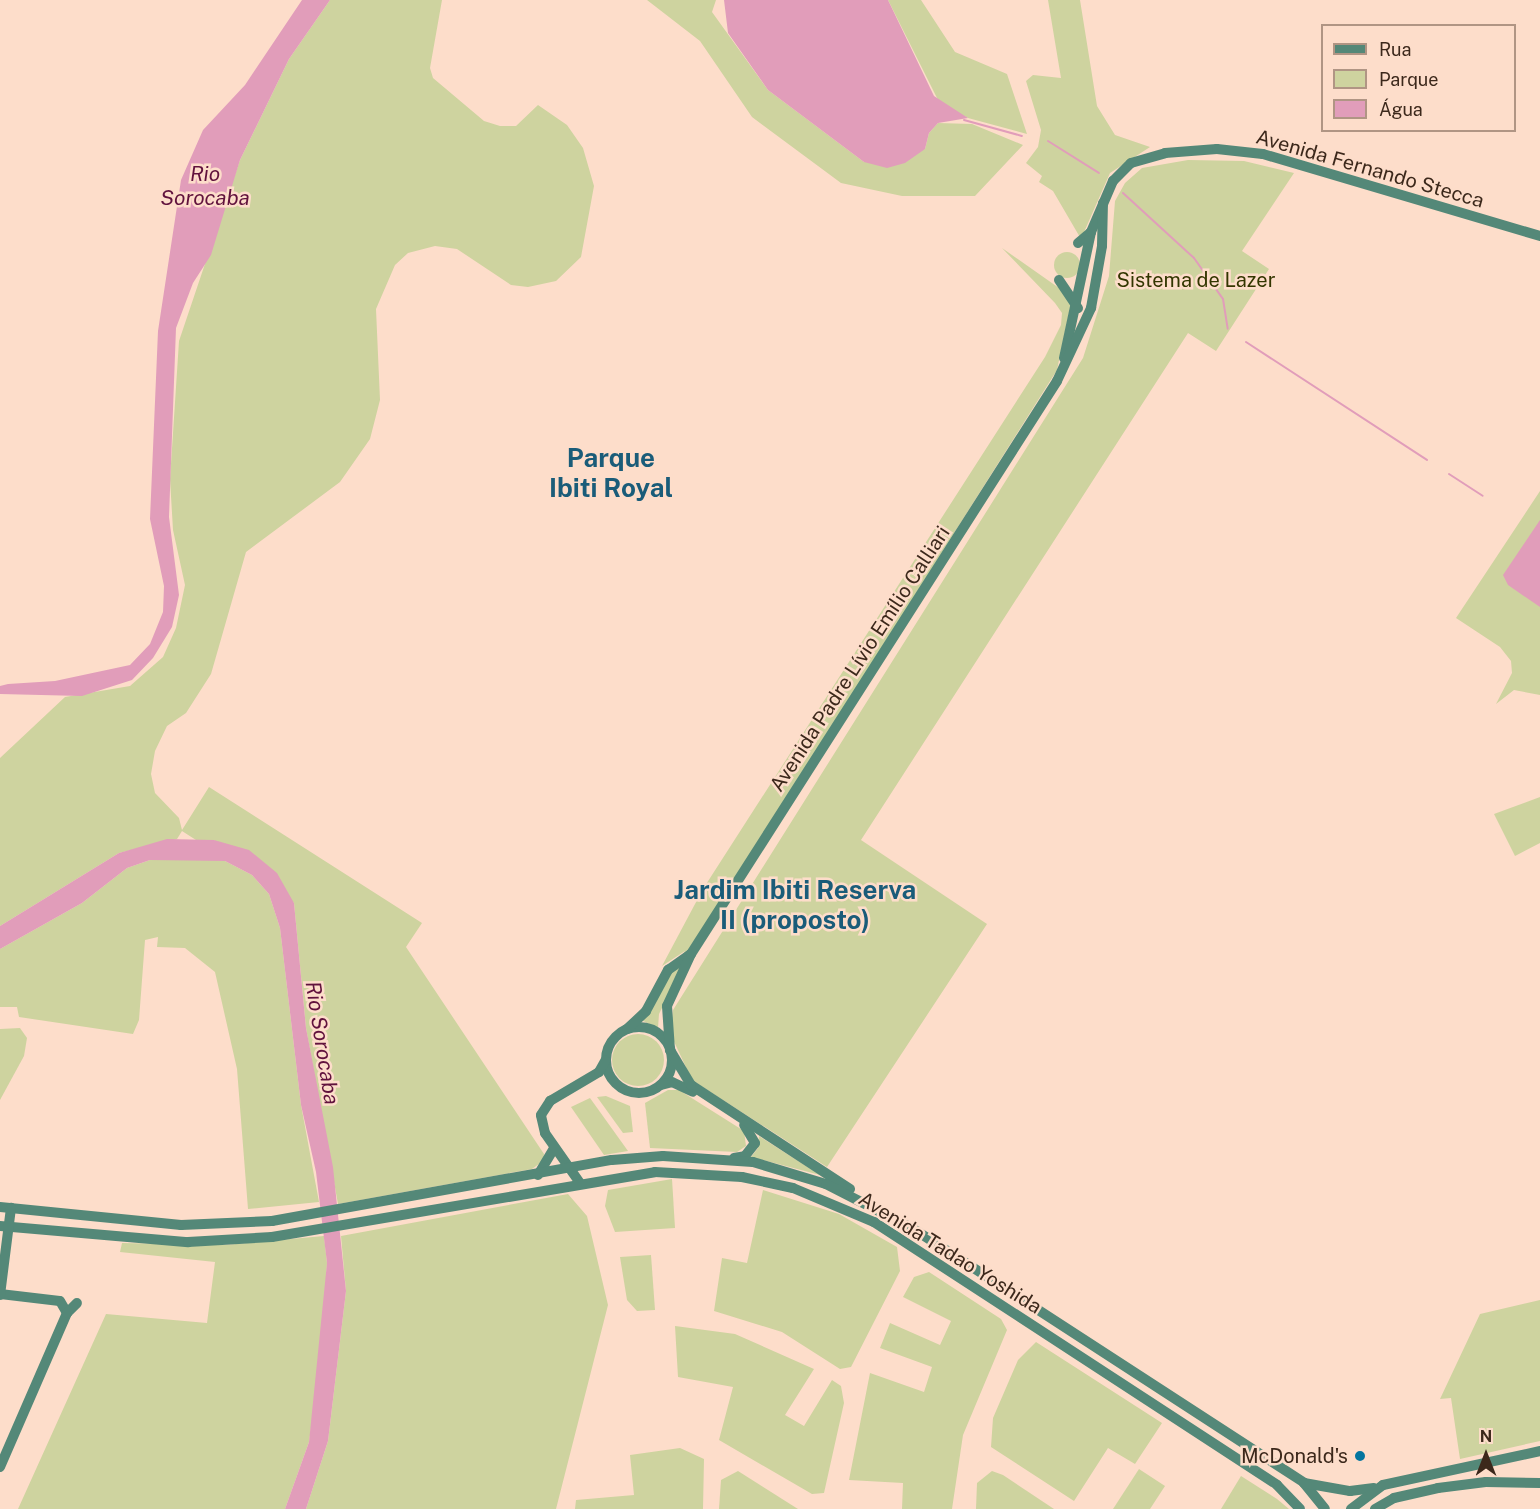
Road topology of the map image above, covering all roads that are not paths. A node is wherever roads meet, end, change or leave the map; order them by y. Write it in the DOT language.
graph roads {
  1 [pos="1103,203"];
  2 [pos="1540,236"];
  3 [pos="1084,244"];
  4 [pos="1059,280"];
  5 [pos="1078,308"];
  6 [pos="1057,381"];
  7 [pos="691,954"];
  8 [pos="624,1031"];
  9 [pos="670,1050"];
  10 [pos="606,1060"];
  11 [pos="660,1085"];
  12 [pos="554,1148"];
  13 [pos="727,1160"];
  14 [pos="568,1168"];
  15 [pos="538,1175"];
  16 [pos="580,1183"];
  17 [pos="866,1201"];
  18 [pos="5,1207"];
  19 [pos="4,1226"];
  20 [pos="0,1294"];
  21 [pos="77,1303"];
  22 [pos="67,1312"];
  23 [pos="1540,1451"];
  24 [pos="0,1467"];
  25 [pos="1304,1483"];
  26 [pos="1540,1483"];
  27 [pos="1380,1486"];
  28 [pos="1300,1509"];
  29 [pos="1325,1509"];
  30 [pos="1351,1509"];
  31 [pos="1375,1509"];
  1 -- 2 [label="main road, Avenida Fernando Stecca"];
  1 -- 3 [label="main road, Avenida Fernando Stecca"];
  1 -- 6 [label="main road, Avenida Padre Lívio Emílio Calliari"];
  3 -- 5 [label="main road, Avenida Padre Lívio Emílio Calliari"];
  4 -- 5 [label="main road"];
  5 -- 6 [label="main road, Avenida Padre Lívio Emílio Calliari"];
  6 -- 7 [label="main road, Avenida Padre Lívio Emílio Calliari"];
  7 -- 8 [label="main road, Avenida Padre Lívio Emílio Calliari"];
  7 -- 9 [label="main road, Avenida Padre Lívio Emílio Calliari"];
  8 -- 9 [label="main road"];
  8 -- 10 [label="main road"];
  9 -- 11 [label="main road"];
  9 -- 17 [label="main road"];
  10 -- 11 [label="main road"];
  10 -- 12 [label="main road"];
  11 -- 13 [label="main road"];
  12 -- 14 [label="main road"];
  12 -- 15 [label="main road"];
  13 -- 14 [label="main road, Avenida Tadao Yoshida"];
  13 -- 17 [label="main road, Avenida Tadao Yoshida"];
  14 -- 15 [label="main road, Avenida Tadao Yoshida"];
  14 -- 16 [label="main road"];
  15 -- 18 [label="main road, Avenida Tadao Yoshida"];
  16 -- 19 [label="main road, Avenida Tadao Yoshida"];
  16 -- 28 [label="main road, Avenida Tadao Yoshida"];
  17 -- 25 [label="main road, Avenida Tadao Yoshida"];
  18 -- 19 [label="main road"];
  19 -- 20 [label="main road"];
  20 -- 22 [label="main road"];
  21 -- 22 [label="main road"];
  22 -- 24 [label="main road"];
  23 -- 27 [label="main road, Avenida Tadao Yoshida"];
  25 -- 27 [label="main road, Avenida Tadao Yoshida"];
  25 -- 29 [label="main road, Avenida Tadao Yoshida"];
  26 -- 31 [label="main road"];
  27 -- 30 [label="main road"];
}
